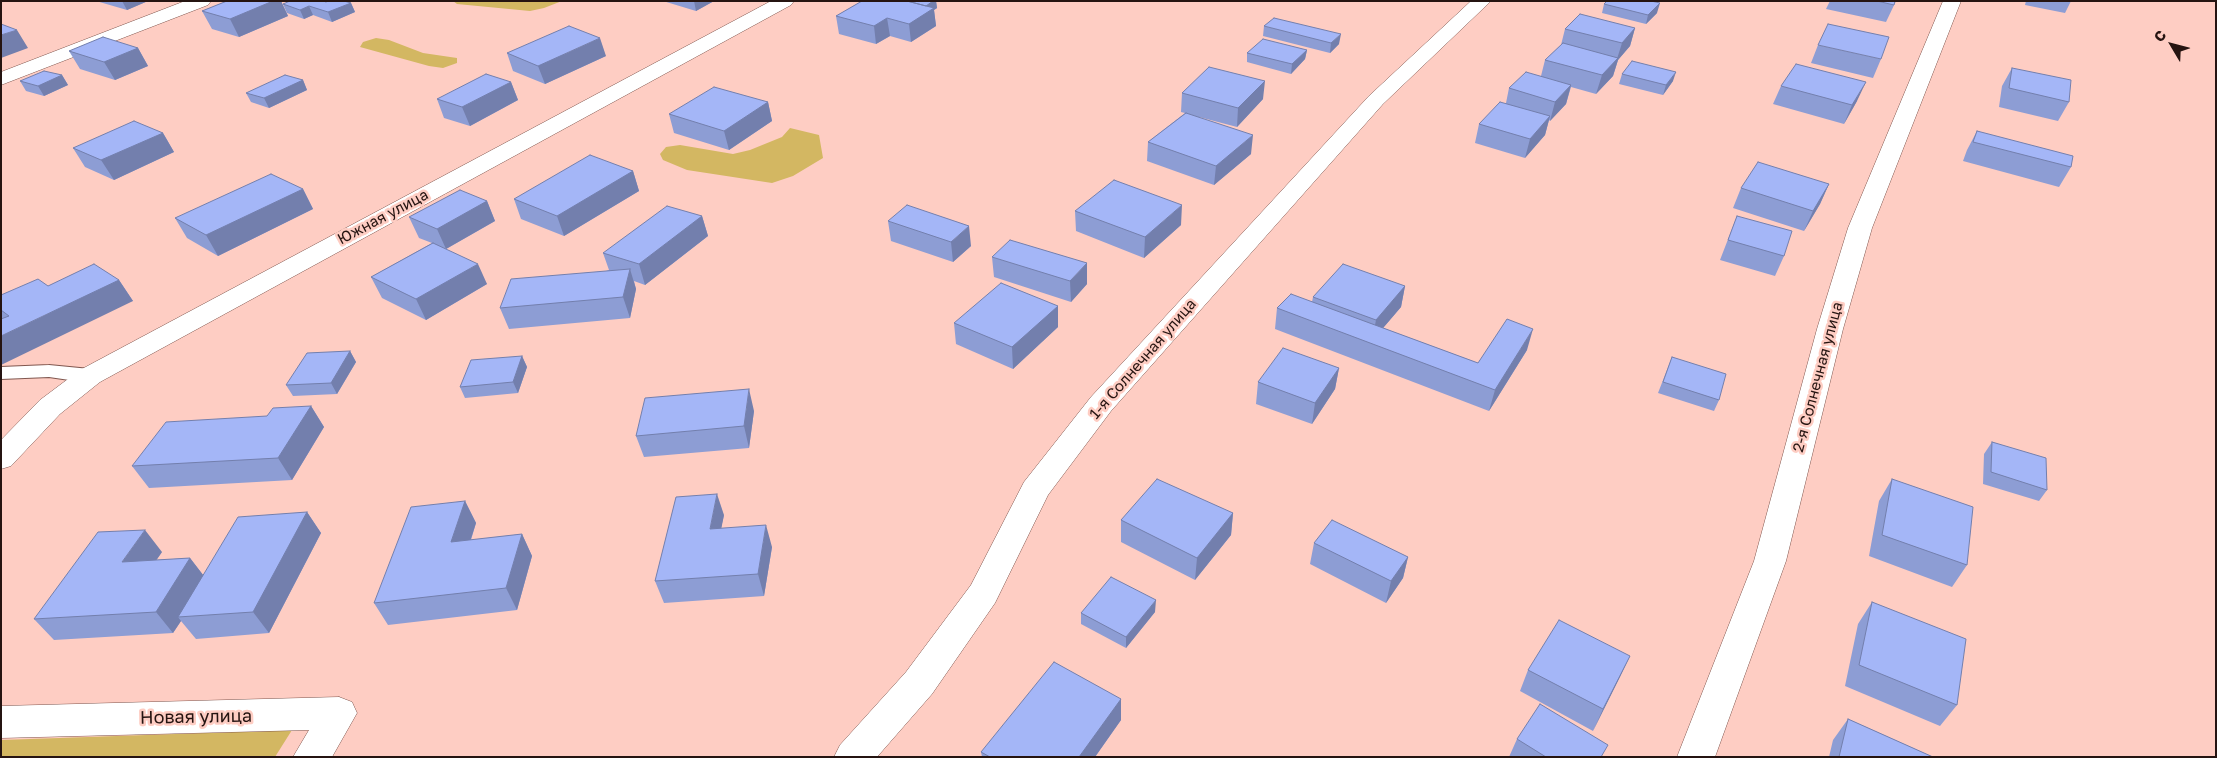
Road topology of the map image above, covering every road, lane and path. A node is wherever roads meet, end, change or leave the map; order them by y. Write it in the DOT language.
graph roads {
  1 [pos="202,1"];
  2 [pos="785,1"];
  3 [pos="1482,1"];
  4 [pos="1952,1"];
  5 [pos="1,79"];
  6 [pos="1,373"];
  7 [pos="90,376"];
  8 [pos="1,459"];
  9 [pos="1,722"];
  10 [pos="312,757"];
  11 [pos="853,757"];
  12 [pos="1696,757"];
  1 -- 5 [label="street"];
  2 -- 7 [label="street, Южная улица"];
  3 -- 11 [label="street, 1-я Солнечная улица"];
  4 -- 12 [label="street, 2-я Солнечная улица"];
  6 -- 7 [label="lane"];
  7 -- 8 [label="street, Южная улица"];
  9 -- 10 [label="street, Новая улица"];
}
